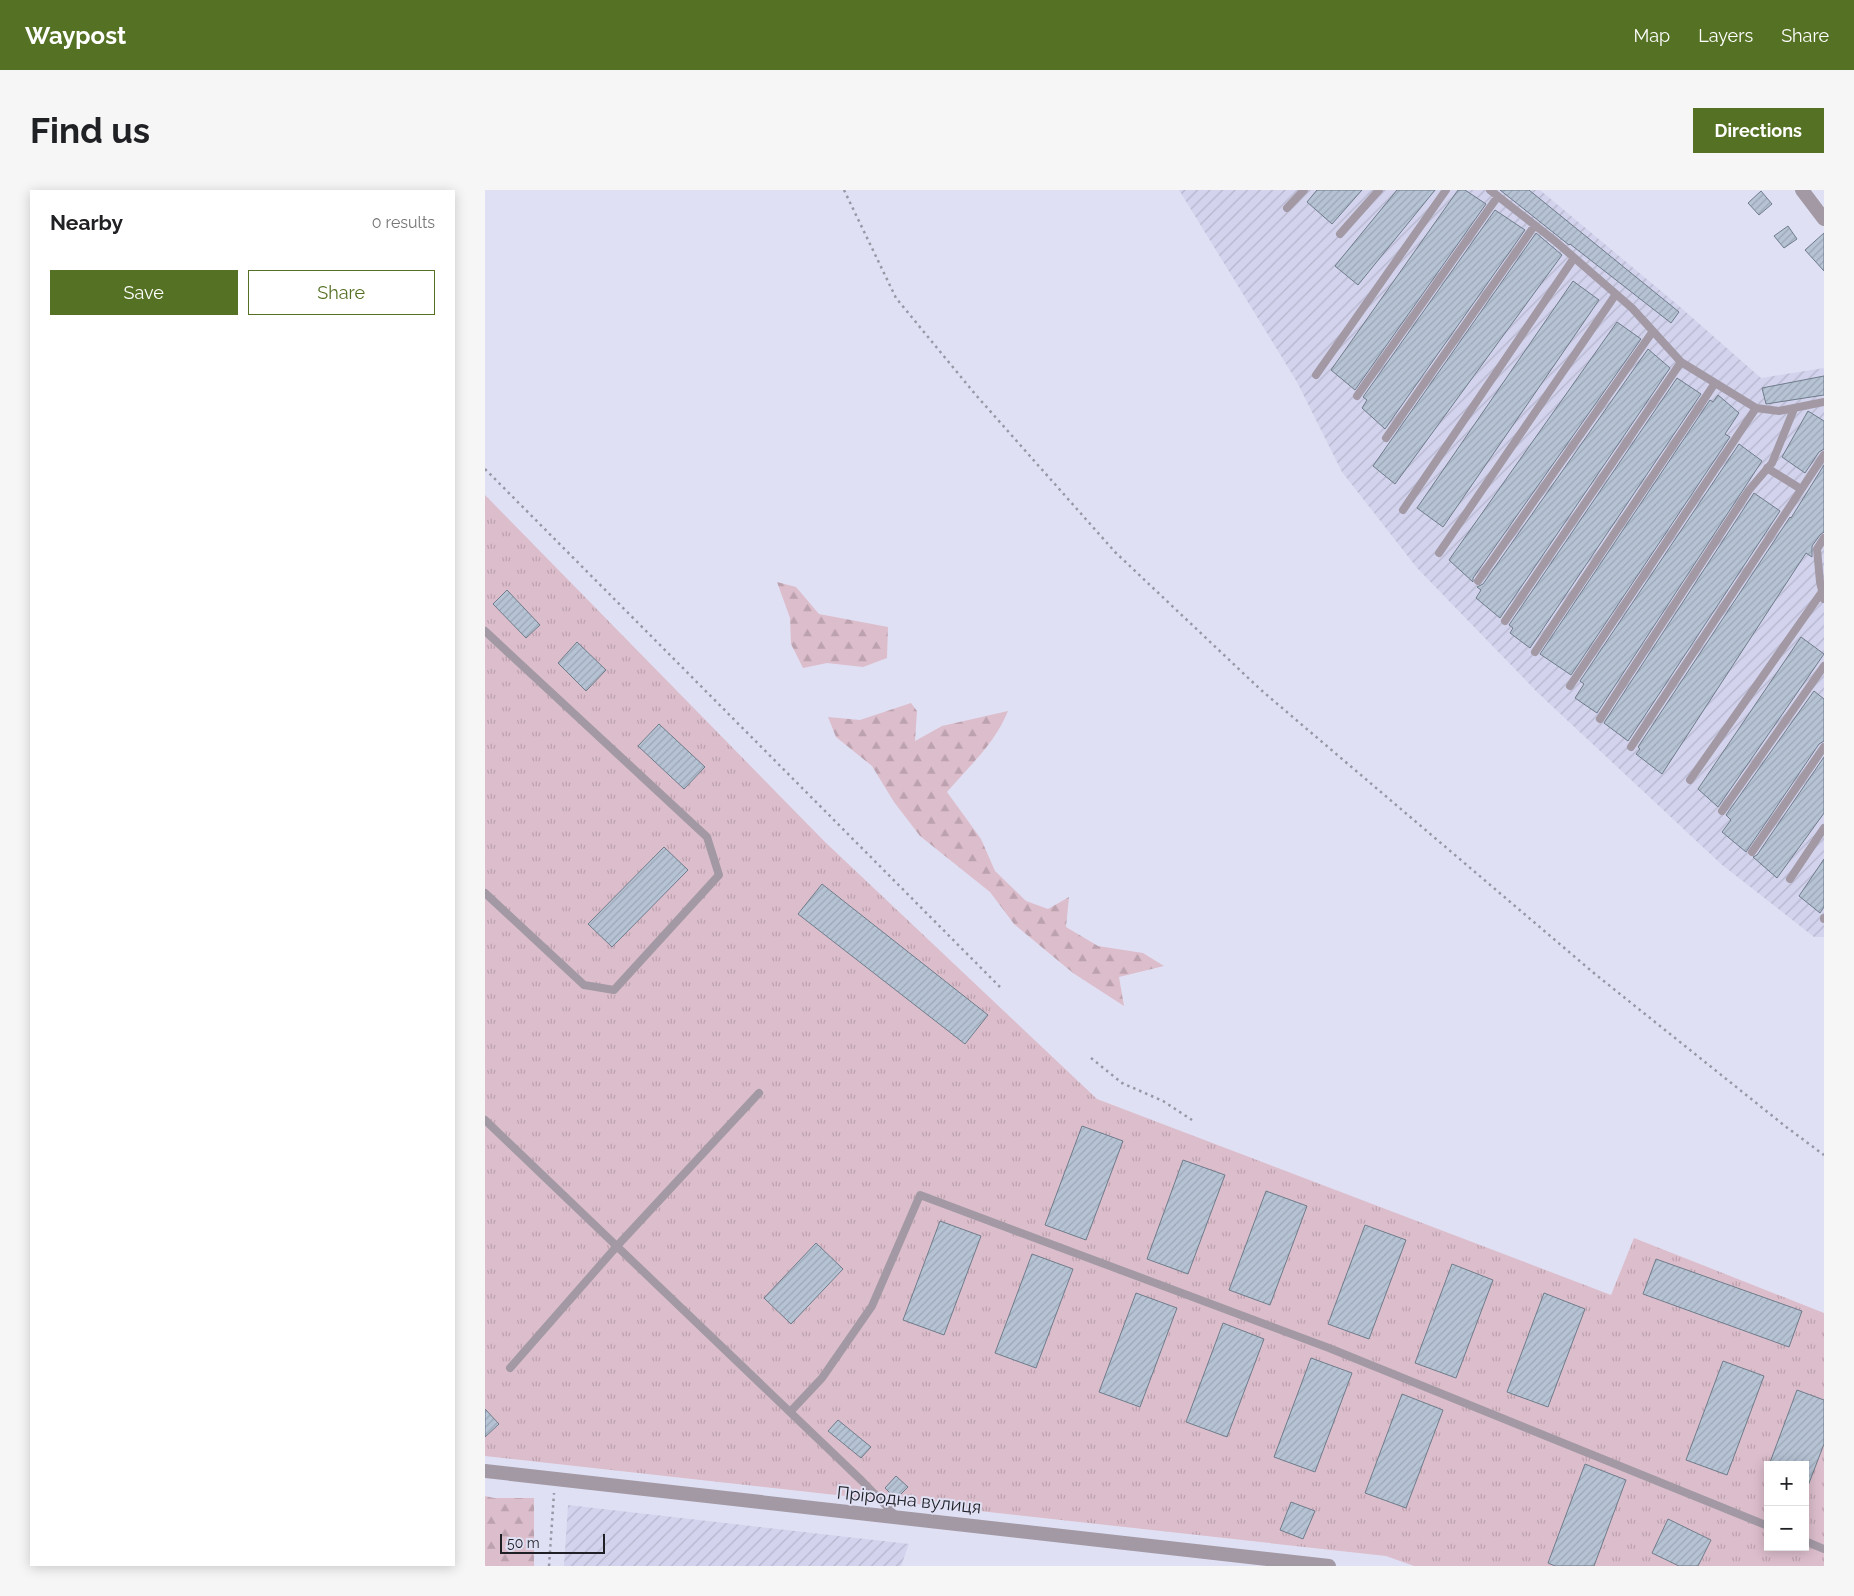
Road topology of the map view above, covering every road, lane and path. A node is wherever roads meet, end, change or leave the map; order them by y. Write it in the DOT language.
graph roads {
  1 [pos="844,190"];
  2 [pos="1304,190"];
  3 [pos="1379,190"];
  4 [pos="1446,190"];
  5 [pos="1491,190"];
  6 [pos="1802,190"];
  7 [pos="1498,196"];
  8 [pos="1287,208"];
  9 [pos="1824,218"];
  10 [pos="1535,226"];
  11 [pos="1340,234"];
  12 [pos="1574,258"];
  13 [pos="1616,294"];
  14 [pos="1653,331"];
  15 [pos="1681,362"];
  16 [pos="1315,375"];
  17 [pos="1715,383"];
  18 [pos="1357,396"];
  19 [pos="1824,402"];
  20 [pos="1756,408"];
  21 [pos="1793,409"];
  22 [pos="1387,438"];
  23 [pos="1824,455"];
  24 [pos="1767,468"];
  25 [pos="485,469"];
  26 [pos="1801,489"];
  27 [pos="1403,510"];
  28 [pos="1824,538"];
  29 [pos="1439,553"];
  30 [pos="1478,581"];
  31 [pos="1823,593"];
  32 [pos="1505,621"];
  33 [pos="485,630"];
  34 [pos="1535,652"];
  35 [pos="1824,666"];
  36 [pos="1570,686"];
  37 [pos="1600,719"];
  38 [pos="1631,747"];
  39 [pos="1824,747"];
  40 [pos="1690,780"];
  41 [pos="1722,811"];
  42 [pos="1824,828"];
  43 [pos="1752,852"];
  44 [pos="1790,879"];
  45 [pos="485,893"];
  46 [pos="1000,987"];
  47 [pos="1091,1058"];
  48 [pos="759,1093"];
  49 [pos="485,1120"];
  50 [pos="1192,1120"];
  51 [pos="1824,1155"];
  52 [pos="617,1246"];
  53 [pos="510,1368"];
  54 [pos="790,1412"];
  55 [pos="485,1471"];
  56 [pos="555,1478"];
  57 [pos="897,1517"];
  58 [pos="1764,1524"];
  59 [pos="1809,1543"];
  60 [pos="1824,1549"];
  61 [pos="1278,1563"];
  62 [pos="549,1566"];
  63 [pos="1329,1566"];
  1 -- 51 [label="path"];
  2 -- 8 [label="lane"];
  3 -- 11 [label="lane"];
  4 -- 16 [label="lane"];
  5 -- 7 [label="lane"];
  6 -- 9 [label="street"];
  7 -- 10 [label="lane"];
  7 -- 18 [label="lane"];
  10 -- 12 [label="lane"];
  10 -- 22 [label="lane"];
  12 -- 13 [label="lane"];
  12 -- 27 [label="lane"];
  13 -- 14 [label="lane"];
  13 -- 29 [label="lane"];
  14 -- 15 [label="lane"];
  14 -- 30 [label="lane"];
  15 -- 17 [label="lane"];
  15 -- 32 [label="lane"];
  17 -- 20 [label="lane"];
  17 -- 34 [label="lane"];
  19 -- 21 [label="lane"];
  20 -- 21 [label="lane"];
  20 -- 36 [label="lane"];
  21 -- 24 [label="lane"];
  23 -- 26 [label="lane"];
  24 -- 26 [label="lane"];
  24 -- 37 [label="lane"];
  25 -- 46 [label="path"];
  26 -- 38 [label="lane"];
  28 -- 31 [label="lane"];
  31 -- 40 [label="lane"];
  33 -- 45 [label="lane"];
  35 -- 41 [label="lane"];
  39 -- 43 [label="lane"];
  42 -- 44 [label="lane"];
  47 -- 50 [label="path"];
  48 -- 52 [label="lane"];
  49 -- 52 [label="lane"];
  52 -- 53 [label="lane"];
  52 -- 54 [label="lane"];
  54 -- 57 [label="lane"];
  54 -- 58 [label="lane"];
  55 -- 56 [label="street, Пріродна вулиця"];
  56 -- 57 [label="street, Пріродна вулиця"];
  56 -- 62 [label="path"];
  57 -- 61 [label="street, Пріродна вулиця"];
  59 -- 60 [label="lane"];
  61 -- 63 [label="street, Пріродна вулиця"];
}
